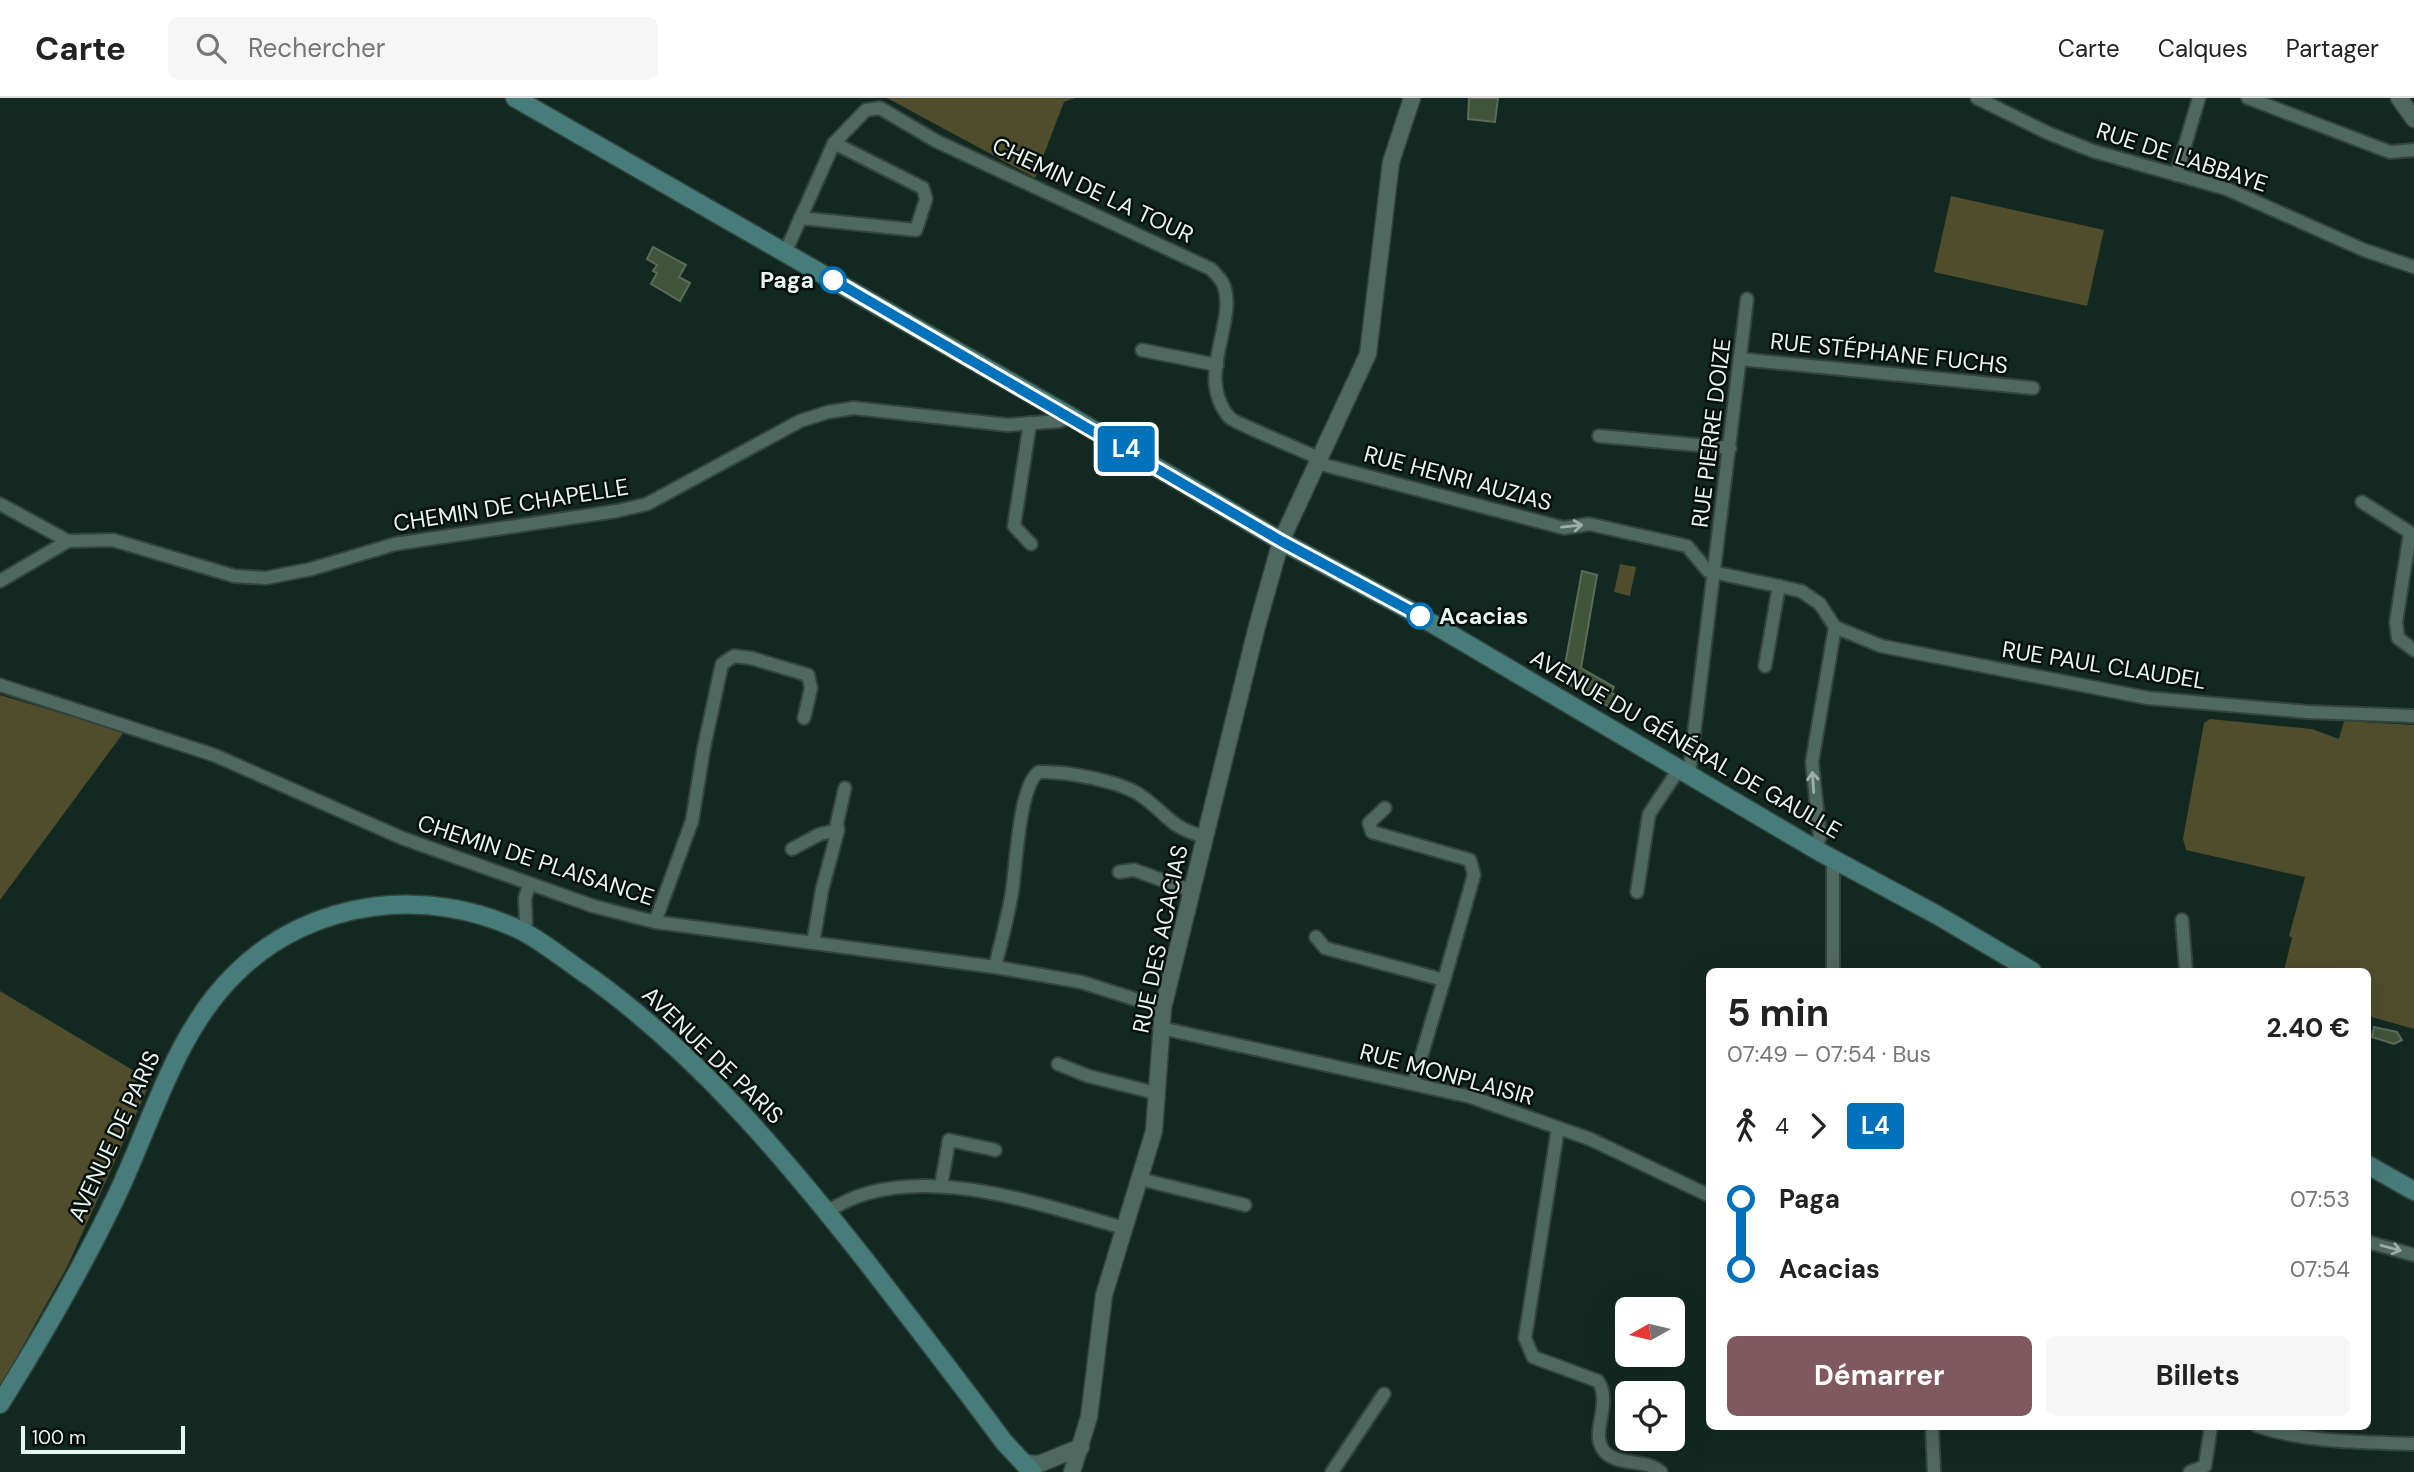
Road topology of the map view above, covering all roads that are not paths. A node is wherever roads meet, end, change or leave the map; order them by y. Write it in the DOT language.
graph roads {
  1 [pos="515,98"];
  2 [pos="1412,98"];
  3 [pos="1977,98"];
  4 [pos="2199,98"];
  5 [pos="2248,98"];
  6 [pos="2399,98"];
  7 [pos="2414,119"];
  8 [pos="834,143"];
  9 [pos="2414,150"];
  10 [pos="2175,175"];
  11 [pos="800,218"];
  12 [pos="785,253"];
  13 [pos="2414,267"];
  14 [pos="1747,299"];
  15 [pos="1142,350"];
  16 [pos="1740,359"];
  17 [pos="1217,365"];
  18 [pos="2033,388"];
  19 [pos="1070,416"];
  20 [pos="1030,424"];
  21 [pos="1599,436"];
  22 [pos="1730,448"];
  23 [pos="1318,460"];
  24 [pos="2362,502"];
  25 [pos="0,504"];
  26 [pos="2412,534"];
  27 [pos="68,541"];
  28 [pos="1281,541"];
  29 [pos="1031,544"];
  30 [pos="1716,572"];
  31 [pos="0,581"];
  32 [pos="1779,586"];
  33 [pos="1835,627"];
  34 [pos="2414,650"];
  35 [pos="1765,666"];
  36 [pos="0,685"];
  37 [pos="2414,716"];
  38 [pos="804,718"];
  39 [pos="1684,772"];
  40 [pos="845,788"];
  41 [pos="1385,808"];
  42 [pos="838,830"];
  43 [pos="1205,837"];
  44 [pos="792,849"];
  45 [pos="1814,849"];
  46 [pos="1833,858"];
  47 [pos="1119,872"];
  48 [pos="529,885"];
  49 [pos="1193,891"];
  50 [pos="1637,892"];
  51 [pos="2182,920"];
  52 [pos="655,922"];
  53 [pos="519,930"];
  54 [pos="1316,937"];
  55 [pos="813,943"];
  56 [pos="995,967"];
  57 [pos="1833,968"];
  58 [pos="2027,968"];
  59 [pos="2186,968"];
  60 [pos="1444,980"];
  61 [pos="1163,1009"];
  62 [pos="1161,1028"];
  63 [pos="1058,1064"];
  64 [pos="1413,1084"];
  65 [pos="1156,1093"];
  66 [pos="1558,1128"];
  67 [pos="995,1150"];
  68 [pos="2371,1167"];
  69 [pos="1140,1179"];
  70 [pos="940,1186"];
  71 [pos="2414,1191"];
  72 [pos="1706,1194"];
  73 [pos="1245,1205"];
  74 [pos="827,1212"];
  75 [pos="1124,1228"];
  76 [pos="2371,1243"];
  77 [pos="2414,1255"];
  78 [pos="1384,1394"];
  79 [pos="0,1404"];
  80 [pos="1932,1430"];
  81 [pos="2210,1430"];
  82 [pos="2268,1430"];
  83 [pos="2414,1444"];
  84 [pos="1081,1447"];
  85 [pos="1028,1467"];
  86 [pos="1072,1472"];
  87 [pos="1332,1472"];
  88 [pos="1661,1472"];
  89 [pos="1934,1472"];
  90 [pos="2190,1472"];
  1 -- 12 [label="main road, AVENUE DU GÉNÉRAL DE GAULLE"];
  2 -- 23 [label="street, RUE DES ACACIAS"];
  3 -- 10 [label="street, RUE DE L'ABBAYE"];
  4 -- 10 [label="street"];
  5 -- 9 [label="street"];
  6 -- 7 [label="street"];
  8 -- 11 [label="street"];
  8 -- 11 [label="street"];
  8 -- 17 [label="street, CHEMIN DE LA TOUR"];
  10 -- 13 [label="street, RUE DE L'ABBAYE"];
  11 -- 12 [label="street"];
  12 -- 19 [label="main road, AVENUE DU GÉNÉRAL DE GAULLE"];
  14 -- 16 [label="street, RUE PIERRE DOIZE"];
  15 -- 17 [label="street"];
  16 -- 18 [label="street, RUE STÉPHANE FUCHS"];
  16 -- 22 [label="street, RUE PIERRE DOIZE"];
  17 -- 23 [label="street, CHEMIN DE LA TOUR"];
  19 -- 20 [label="street, CHEMIN DE CHAPELLE"];
  19 -- 28 [label="main road, AVENUE DU GÉNÉRAL DE GAULLE"];
  20 -- 27 [label="street, CHEMIN DE CHAPELLE"];
  20 -- 29 [label="street"];
  21 -- 22 [label="street"];
  22 -- 30 [label="street, RUE PIERRE DOIZE"];
  23 -- 28 [label="street, RUE DES ACACIAS"];
  23 -- 30 [label="street, RUE HENRI AUZIAS, one-way"];
  24 -- 26 [label="street"];
  25 -- 27 [label="street"];
  26 -- 34 [label="street"];
  27 -- 31 [label="street"];
  28 -- 39 [label="main road, AVENUE DU GÉNÉRAL DE GAULLE"];
  28 -- 43 [label="street, RUE DES ACACIAS"];
  30 -- 32 [label="street, RUE HENRI AUZIAS"];
  30 -- 39 [label="street, RUE PIERRE DOIZE"];
  32 -- 33 [label="street, RUE HENRI AUZIAS"];
  32 -- 35 [label="street"];
  33 -- 37 [label="street, RUE PAUL CLAUDEL"];
  45 -- 33 [label="street, one-way"];
  36 -- 48 [label="street, CHEMIN DE PLAISANCE"];
  38 -- 52 [label="street"];
  39 -- 45 [label="main road, AVENUE DU GÉNÉRAL DE GAULLE"];
  39 -- 50 [label="street"];
  40 -- 42 [label="street"];
  41 -- 60 [label="street"];
  42 -- 44 [label="street"];
  42 -- 55 [label="street"];
  43 -- 49 [label="street, RUE DES ACACIAS"];
  43 -- 56 [label="street"];
  45 -- 46 [label="main road, AVENUE DU GÉNÉRAL DE GAULLE"];
  46 -- 57 [label="street"];
  46 -- 58 [label="main road, AVENUE DU GÉNÉRAL DE GAULLE"];
  47 -- 49 [label="street"];
  48 -- 52 [label="street, CHEMIN DE PLAISANCE"];
  48 -- 53 [label="street"];
  49 -- 61 [label="street, RUE DES ACACIAS"];
  51 -- 59 [label="street"];
  52 -- 55 [label="street, CHEMIN DE PLAISANCE"];
  53 -- 74 [label="main road, AVENUE DE PARIS"];
  53 -- 79 [label="main road, AVENUE DE PARIS"];
  54 -- 60 [label="street"];
  55 -- 56 [label="street, CHEMIN DE PLAISANCE"];
  56 -- 61 [label="street, CHEMIN DE PLAISANCE"];
  60 -- 64 [label="street"];
  61 -- 62 [label="street, RUE DES ACACIAS"];
  62 -- 64 [label="street, RUE MONPLAISIR"];
  62 -- 65 [label="street, RUE DES ACACIAS"];
  63 -- 65 [label="street"];
  64 -- 66 [label="street, RUE MONPLAISIR"];
  65 -- 69 [label="street, RUE DES ACACIAS"];
  66 -- 72 [label="street, RUE MONPLAISIR"];
  66 -- 88 [label="street"];
  67 -- 70 [label="street"];
  68 -- 71 [label="main road"];
  69 -- 73 [label="street"];
  69 -- 75 [label="street, RUE DES ACACIAS"];
  70 -- 74 [label="street"];
  70 -- 75 [label="street"];
  74 -- 85 [label="main road, AVENUE DE PARIS"];
  75 -- 84 [label="street, RUE DES ACACIAS"];
  76 -- 77 [label="street, one-way"];
  78 -- 87 [label="street"];
  80 -- 89 [label="street"];
  81 -- 90 [label="street"];
  82 -- 83 [label="street"];
  84 -- 85 [label="street"];
  84 -- 86 [label="street, RUE DES ACACIAS"];
}
